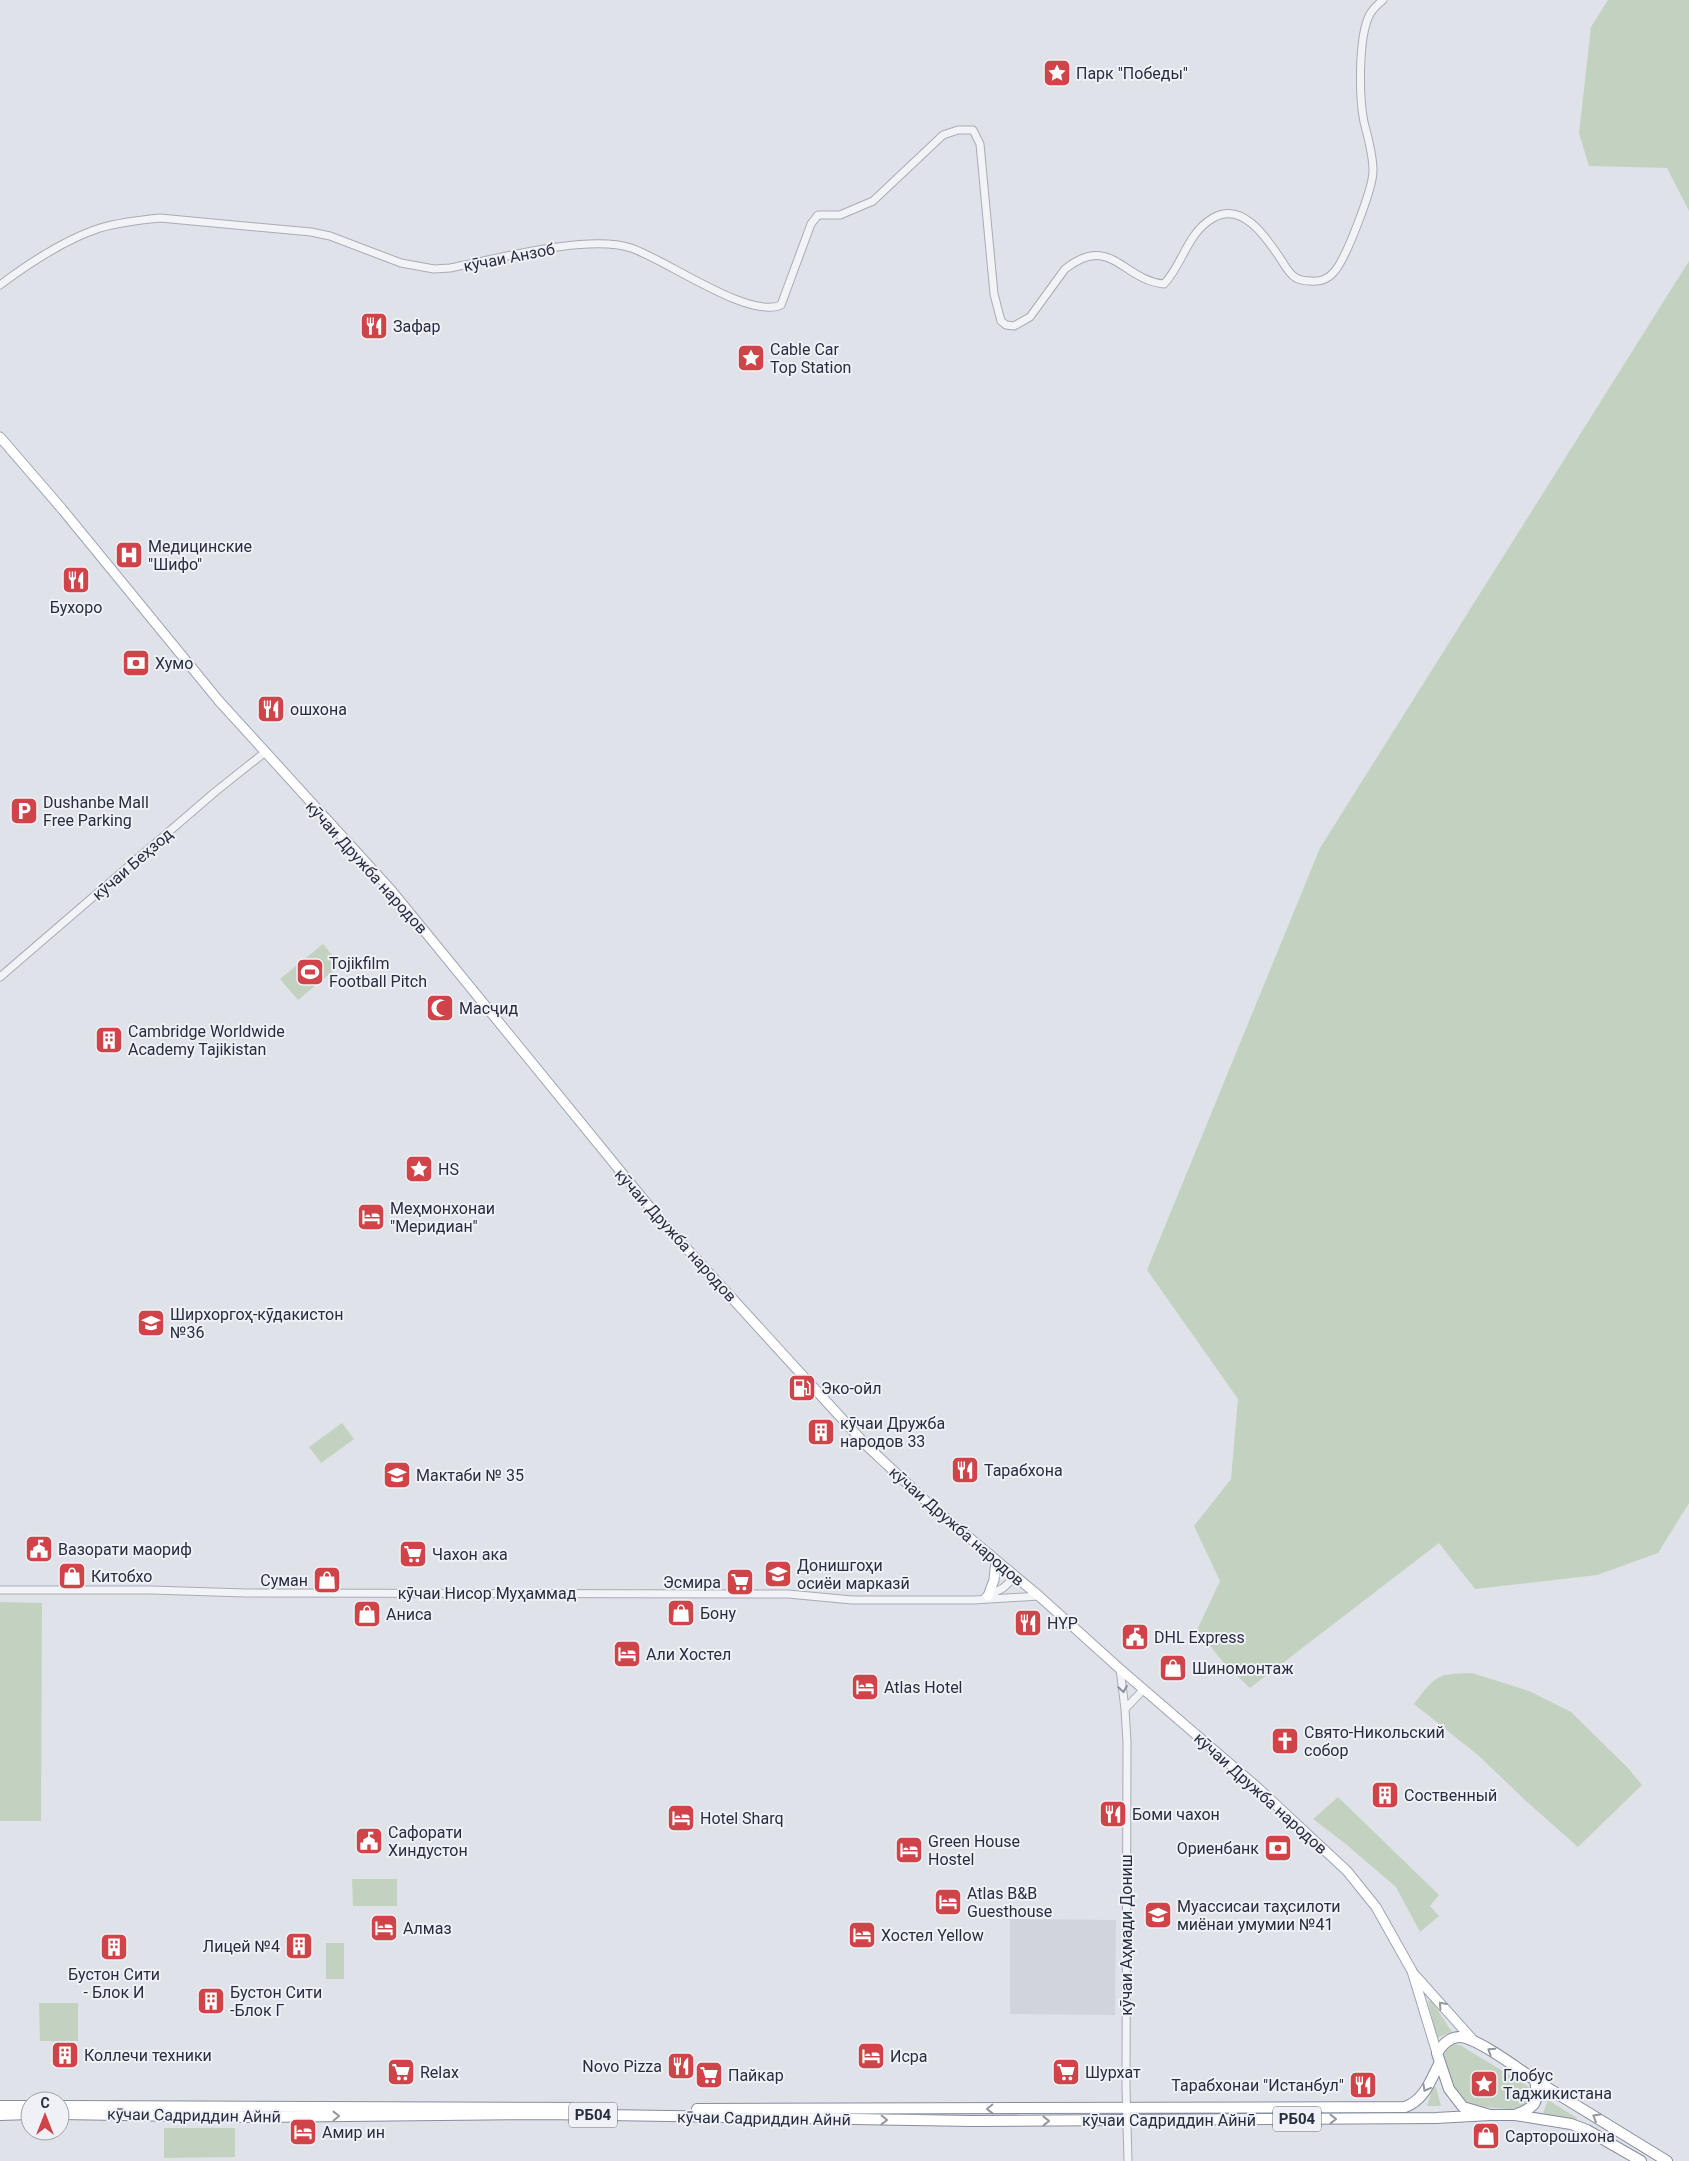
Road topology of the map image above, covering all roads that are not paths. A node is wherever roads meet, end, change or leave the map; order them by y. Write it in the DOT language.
graph roads {
  1 [pos="1383,0"];
  2 [pos="0,285"];
  3 [pos="0,438"];
  4 [pos="264,753"];
  5 [pos="0,977"];
  6 [pos="996,1560"];
  7 [pos="1015,1576"];
  8 [pos="0,1590"];
  9 [pos="988,1596"];
  10 [pos="1039,1596"];
  11 [pos="974,1600"];
  12 [pos="1120,1669"];
  13 [pos="1144,1689"];
  14 [pos="1125,1709"];
  15 [pos="1412,1971"];
  16 [pos="1473,2040"];
  17 [pos="1439,2058"];
  18 [pos="1535,2080"];
  19 [pos="0,2106"];
  20 [pos="20,2106"];
  21 [pos="70,2106"];
  22 [pos="1126,2108"];
  23 [pos="20,2114"];
  24 [pos="70,2114"];
  25 [pos="0,2115"];
  26 [pos="1490,2115"];
  27 [pos="1515,2115"];
  28 [pos="1127,2121"];
  29 [pos="1128,2161"];
  30 [pos="1641,2161"];
  31 [pos="1667,2161"];
  1 -- 2 [label="street, кӯчаи Анзоб"];
  3 -- 4 [label="main road, кӯчаи Дружба народов"];
  4 -- 5 [label="street, кӯчаи Беҳзод"];
  4 -- 6 [label="main road, кӯчаи Дружба народов"];
  6 -- 7 [label="main road, кӯчаи Дружба народов"];
  6 -- 9 [label="main road"];
  7 -- 9 [label="street, кӯчаи Нисор Муҳаммад"];
  7 -- 10 [label="main road, кӯчаи Дружба народов"];
  8 -- 11 [label="street, кӯчаи Нисор Муҳаммад"];
  9 -- 11 [label="street, кӯчаи Нисор Муҳаммад"];
  10 -- 11 [label="street, кӯчаи Нисор Муҳаммад"];
  10 -- 12 [label="main road, кӯчаи Дружба народов"];
  12 -- 13 [label="main road, кӯчаи Дружба народов"];
  12 -- 14 [label="street, кӯчаи Аҳмади Дониш, one-way"];
  13 -- 14 [label="street"];
  13 -- 15 [label="main road, кӯчаи Дружба народов"];
  14 -- 22 [label="street, кӯчаи Аҳмади Дониш"];
  16 -- 15 [label="main road, one-way"];
  15 -- 17 [label="main road"];
  16 -- 17 [label="highway, РБ04"];
  18 -- 16 [label="highway, one-way"];
  17 -- 22 [label="highway, кӯчаи Садриддин Айнӣ / РБ04, one-way"];
  17 -- 26 [label="highway, РБ04"];
  18 -- 27 [label="highway, РБ04"];
  31 -- 18 [label="highway, one-way"];
  19 -- 20 [label="highway"];
  22 -- 21 [label="highway, кӯчаи Садриддин Айнӣ / РБ04, one-way"];
  22 -- 28 [label="street, кӯчаи Аҳмади Дониш"];
  23 -- 25 [label="highway"];
  24 -- 28 [label="highway, кӯчаи Садриддин Айнӣ / РБ04, one-way"];
  26 -- 27 [label="highway, РБ04"];
  28 -- 26 [label="highway, кӯчаи Садриддин Айнӣ / РБ04, one-way"];
  27 -- 30 [label="highway, РБ04"];
  28 -- 29 [label="street, кӯчаи Аҳмади Дониш"];
}
